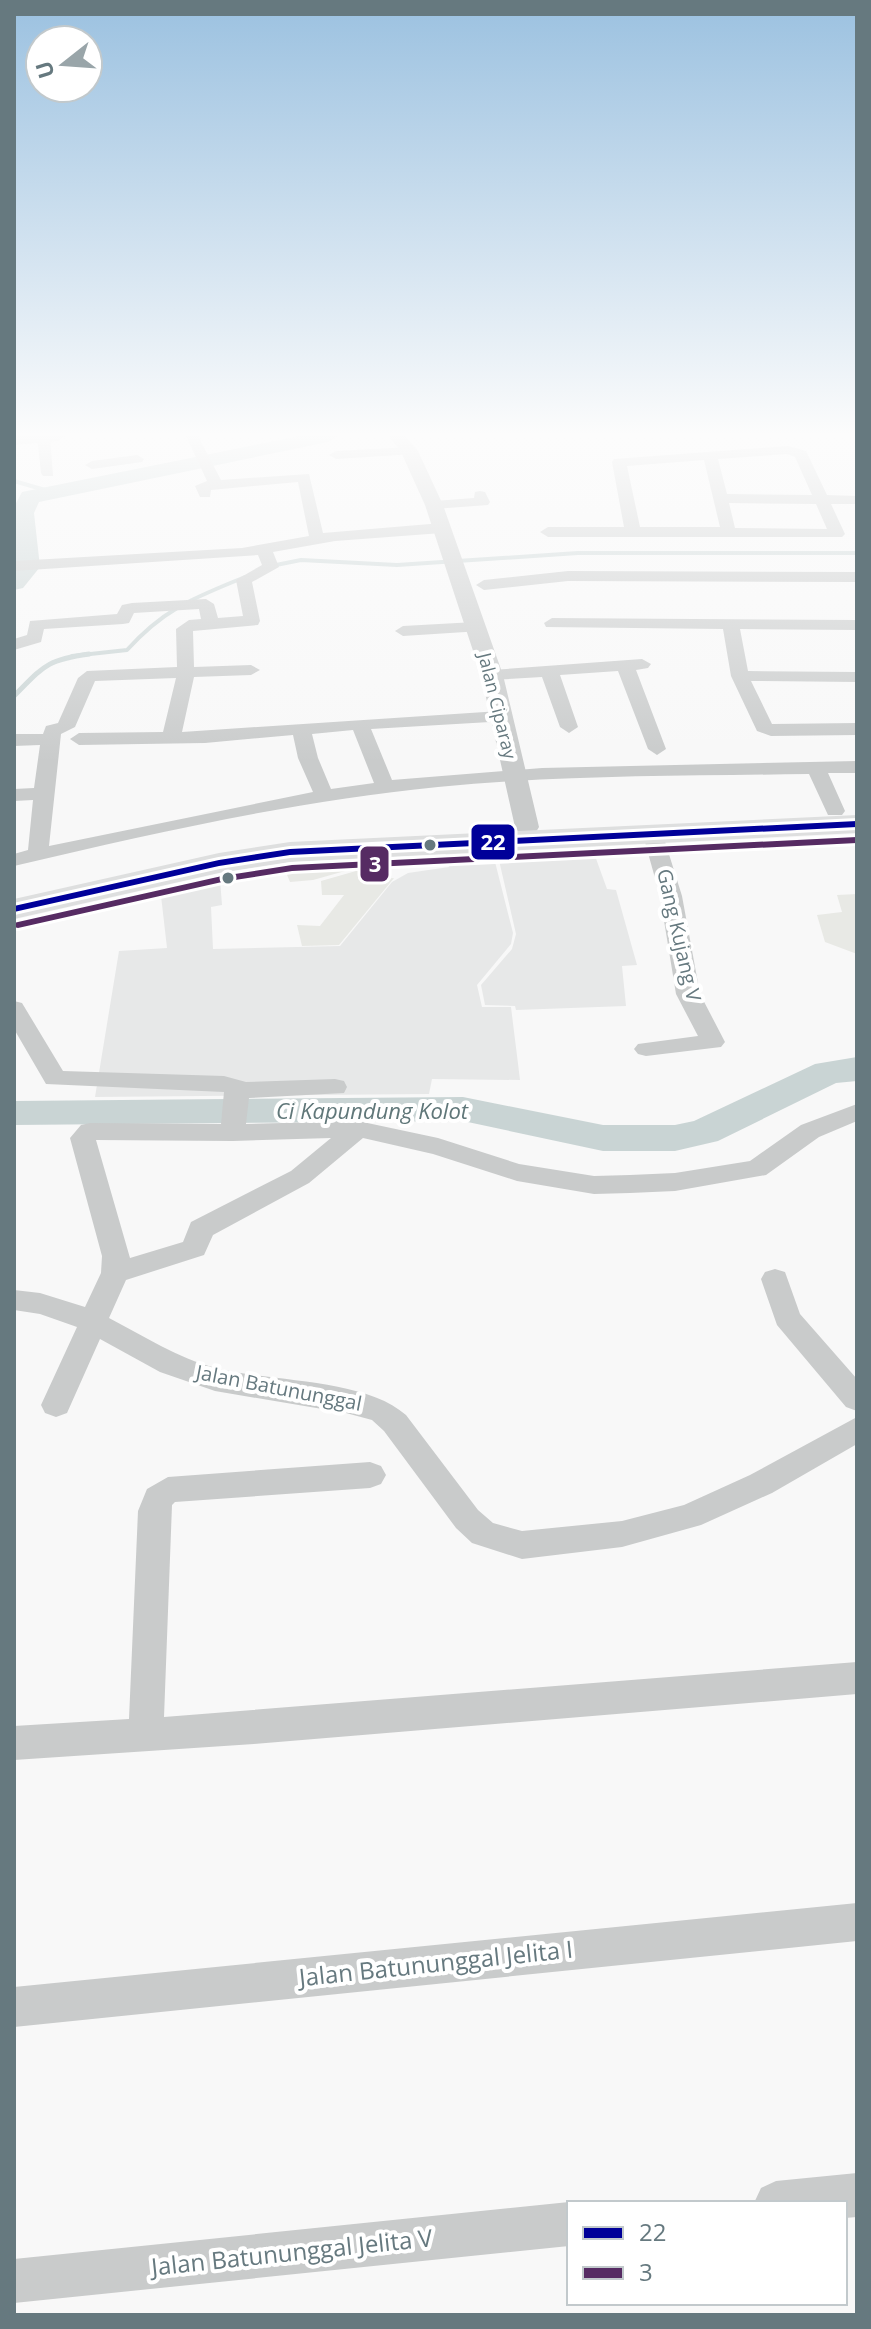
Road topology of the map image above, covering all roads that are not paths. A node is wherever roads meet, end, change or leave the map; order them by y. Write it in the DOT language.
graph roads {
  1 [pos="304,545"];
  2 [pos="447,545"];
  3 [pos="659,545"];
  4 [pos="700,545"];
  5 [pos="842,545"];
  6 [pos="844,550"];
  7 [pos="678,554"];
  8 [pos="269,560"];
  9 [pos="18,566"];
  10 [pos="857,577"];
  11 [pos="472,586"];
  12 [pos="552,623"];
  13 [pos="730,623"];
  14 [pos="211,625"];
  15 [pos="857,625"];
  16 [pos="475,627"];
  17 [pos="403,631"];
  18 [pos="14,645"];
  19 [pos="251,670"];
  20 [pos="549,670"];
  21 [pos="186,674"];
  22 [pos="492,675"];
  23 [pos="740,676"];
  24 [pos="857,677"];
  25 [pos="500,717"];
  26 [pos="360,724"];
  27 [pos="569,727"];
  28 [pos="301,728"];
  29 [pos="857,729"];
  30 [pos="171,738"];
  31 [pos="51,739"];
  32 [pos="79,739"];
  33 [pos="14,740"];
  34 [pos="657,749"];
  35 [pos="857,767"];
  36 [pos="816,768"];
  37 [pos="515,777"];
  38 [pos="385,787"];
  39 [pos="43,794"];
  40 [pos="14,795"];
  41 [pos="324,795"];
  42 [pos="850,815"];
  43 [pos="527,827"];
  44 [pos="653,835"];
  45 [pos="38,854"];
  46 [pos="14,860"];
  47 [pos="66,889"];
  48 [pos="18,900"];
  49 [pos="14,1008"];
  50 [pos="646,1049"];
  51 [pos="335,1087"];
  52 [pos="236,1109"];
  53 [pos="857,1112"];
  54 [pos="345,1129"];
  55 [pos="115,1273"];
  56 [pos="775,1279"];
  57 [pos="14,1300"];
  58 [pos="93,1320"];
  59 [pos="857,1399"];
  60 [pos="56,1405"];
  61 [pos="857,1429"];
  62 [pos="370,1475"];
  63 [pos="857,1678"];
  64 [pos="146,1733"];
  65 [pos="14,1743"];
  66 [pos="857,1922"];
  67 [pos="14,2007"];
  68 [pos="857,2195"];
  69 [pos="796,2201"];
  70 [pos="567,2224"];
  71 [pos="14,2281"];
  1 -- 8 [label="street"];
  2 -- 11 [label="street, Jalan Ciparay"];
  3 -- 7 [label="street"];
  4 -- 7 [label="street"];
  5 -- 6 [label="street"];
  7 -- 10 [label="street"];
  7 -- 11 [label="street"];
  8 -- 9 [label="street"];
  8 -- 14 [label="street"];
  11 -- 16 [label="street, Jalan Ciparay"];
  12 -- 13 [label="street"];
  13 -- 15 [label="street"];
  13 -- 23 [label="street"];
  14 -- 18 [label="street"];
  14 -- 21 [label="street"];
  16 -- 17 [label="street"];
  16 -- 22 [label="street, Jalan Ciparay"];
  19 -- 21 [label="street"];
  20 -- 22 [label="street"];
  20 -- 27 [label="street"];
  20 -- 34 [label="street"];
  21 -- 30 [label="street"];
  21 -- 31 [label="street"];
  22 -- 25 [label="street, Jalan Ciparay"];
  23 -- 24 [label="street"];
  23 -- 29 [label="street"];
  25 -- 26 [label="street"];
  25 -- 37 [label="street, Jalan Ciparay"];
  26 -- 28 [label="street"];
  26 -- 38 [label="street"];
  28 -- 30 [label="street"];
  28 -- 41 [label="street"];
  30 -- 32 [label="street"];
  31 -- 33 [label="street"];
  31 -- 39 [label="street"];
  35 -- 36 [label="street"];
  36 -- 37 [label="street"];
  36 -- 42 [label="street"];
  37 -- 38 [label="street"];
  37 -- 43 [label="street, Jalan Ciparay"];
  38 -- 41 [label="street"];
  39 -- 40 [label="street"];
  39 -- 45 [label="street"];
  41 -- 45 [label="street"];
  42 -- 43 [label="main road"];
  42 -- 44 [label="main road"];
  43 -- 47 [label="main road"];
  44 -- 47 [label="main road"];
  44 -- 50 [label="street, Gang Kujang V"];
  45 -- 46 [label="street"];
  47 -- 48 [label="main road"];
  49 -- 52 [label="street"];
  51 -- 52 [label="street"];
  52 -- 54 [label="street"];
  52 -- 55 [label="street"];
  53 -- 54 [label="street"];
  54 -- 55 [label="street"];
  55 -- 58 [label="street"];
  56 -- 59 [label="street"];
  57 -- 58 [label="street, Jalan Batununggal"];
  58 -- 60 [label="street"];
  58 -- 61 [label="street, Jalan Batununggal"];
  62 -- 64 [label="street"];
  63 -- 64 [label="street"];
  64 -- 65 [label="street"];
  66 -- 67 [label="street, Jalan Batununggal Jelita I"];
  68 -- 69 [label="street"];
  70 -- 71 [label="street, Jalan Batununggal Jelita V"];
}
